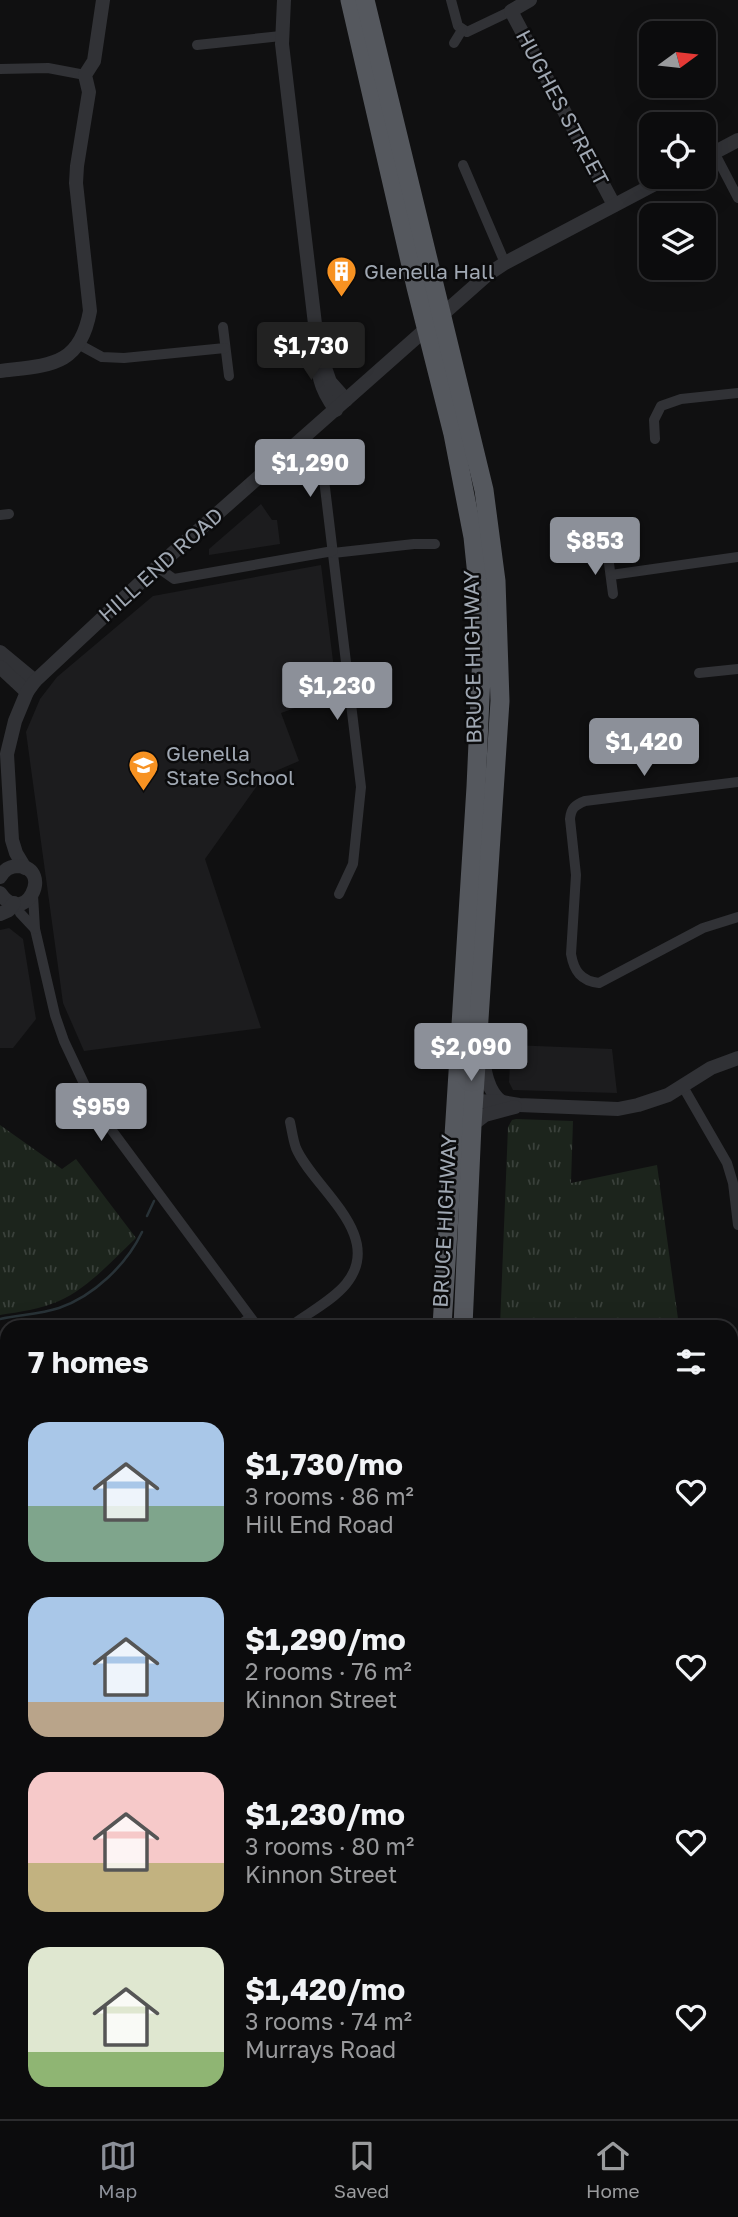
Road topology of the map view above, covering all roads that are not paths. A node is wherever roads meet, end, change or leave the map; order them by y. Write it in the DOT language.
graph roads {
  1 [pos="103,0"];
  2 [pos="284,0"];
  3 [pos="290,0"];
  4 [pos="350,0"];
  5 [pos="365,0"];
  6 [pos="451,0"];
  7 [pos="530,0"];
  8 [pos="511,11"];
  9 [pos="282,20"];
  10 [pos="462,30"];
  11 [pos="281,36"];
  12 [pos="454,43"];
  13 [pos="197,46"];
  14 [pos="0,69"];
  15 [pos="85,75"];
  16 [pos="738,139"];
  17 [pos="716,151"];
  18 [pos="463,165"];
  19 [pos="716,165"];
  20 [pos="645,189"];
  21 [pos="738,198"];
  22 [pos="614,205"];
  23 [pos="505,263"];
  24 [pos="425,284"];
  25 [pos="223,327"];
  26 [pos="80,345"];
  27 [pos="440,345"];
  28 [pos="226,348"];
  29 [pos="0,371"];
  30 [pos="229,376"];
  31 [pos="738,393"];
  32 [pos="341,405"];
  33 [pos="306,438"];
  34 [pos="655,439"];
  35 [pos="435,544"];
  36 [pos="333,552"];
  37 [pos="608,556"];
  38 [pos="738,557"];
  39 [pos="157,567"];
  40 [pos="611,575"];
  41 [pos="613,594"];
  42 [pos="0,652"];
  43 [pos="0,667"];
  44 [pos="738,669"];
  45 [pos="699,673"];
  46 [pos="31,687"];
  47 [pos="738,782"];
  48 [pos="12,840"];
  49 [pos="25,868"];
  50 [pos="1,875"];
  51 [pos="0,893"];
  52 [pos="339,894"];
  53 [pos="33,895"];
  54 [pos="15,903"];
  55 [pos="0,915"];
  56 [pos="738,917"];
  57 [pos="35,929"];
  58 [pos="480,1037"];
  59 [pos="738,1058"];
  60 [pos="682,1085"];
  61 [pos="474,1101"];
  62 [pos="502,1102"];
  63 [pos="519,1105"];
  64 [pos="289,1122"];
  65 [pos="472,1125"];
  66 [pos="735,1182"];
  67 [pos="738,1225"];
  68 [pos="444,1283"];
  69 [pos="252,1320"];
  70 [pos="299,1320"];
  71 [pos="442,1320"];
  72 [pos="463,1320"];
  1 -- 15 [label="street"];
  2 -- 9 [label="street"];
  3 -- 9 [label="street"];
  4 -- 24 [label="highway, BRUCE HIGHWAY"];
  5 -- 24 [label="highway, BRUCE HIGHWAY"];
  6 -- 10 [label="street"];
  7 -- 8 [label="street"];
  8 -- 10 [label="street"];
  8 -- 22 [label="street, HUGHES STREET"];
  9 -- 11 [label="street"];
  10 -- 12 [label="street"];
  11 -- 13 [label="street"];
  11 -- 32 [label="street"];
  14 -- 15 [label="street"];
  15 -- 26 [label="street"];
  16 -- 17 [label="street"];
  18 -- 23 [label="street"];
  19 -- 21 [label="street"];
  20 -- 22 [label="street, HILL END ROAD"];
  22 -- 23 [label="street, HILL END ROAD"];
  23 -- 32 [label="street, HILL END ROAD"];
  24 -- 27 [label="highway, BRUCE HIGHWAY"];
  25 -- 28 [label="street"];
  26 -- 28 [label="street"];
  26 -- 29 [label="street"];
  27 -- 58 [label="highway, BRUCE HIGHWAY"];
  27 -- 68 [label="highway, BRUCE HIGHWAY"];
  28 -- 30 [label="street"];
  31 -- 34 [label="street"];
  32 -- 33 [label="street, HILL END ROAD"];
  33 -- 36 [label="street"];
  33 -- 39 [label="street, HILL END ROAD"];
  35 -- 36 [label="street"];
  36 -- 39 [label="street"];
  36 -- 52 [label="street"];
  37 -- 40 [label="street"];
  38 -- 40 [label="street"];
  39 -- 46 [label="street, HILL END ROAD"];
  40 -- 41 [label="street"];
  42 -- 46 [label="street"];
  43 -- 46 [label="street"];
  44 -- 45 [label="street"];
  46 -- 48 [label="street, HILL END ROAD"];
  47 -- 56 [label="street"];
  48 -- 49 [label="street, HILL END ROAD"];
  48 -- 50 [label="street, HILL END ROAD"];
  49 -- 50 [label="street"];
  49 -- 53 [label="street, HILL END ROAD"];
  51 -- 54 [label="street"];
  53 -- 54 [label="street"];
  53 -- 57 [label="street"];
  54 -- 55 [label="street"];
  54 -- 57 [label="street"];
  57 -- 69 [label="street"];
  58 -- 61 [label="highway, BRUCE HIGHWAY"];
  58 -- 62 [label="street"];
  59 -- 60 [label="street"];
  60 -- 63 [label="street"];
  60 -- 66 [label="street"];
  61 -- 62 [label="street"];
  61 -- 65 [label="highway, BRUCE HIGHWAY"];
  61 -- 68 [label="highway"];
  62 -- 63 [label="street"];
  63 -- 65 [label="street"];
  64 -- 70 [label="street"];
  65 -- 72 [label="highway, BRUCE HIGHWAY"];
  66 -- 67 [label="street"];
  68 -- 71 [label="highway, BRUCE HIGHWAY"];
}
